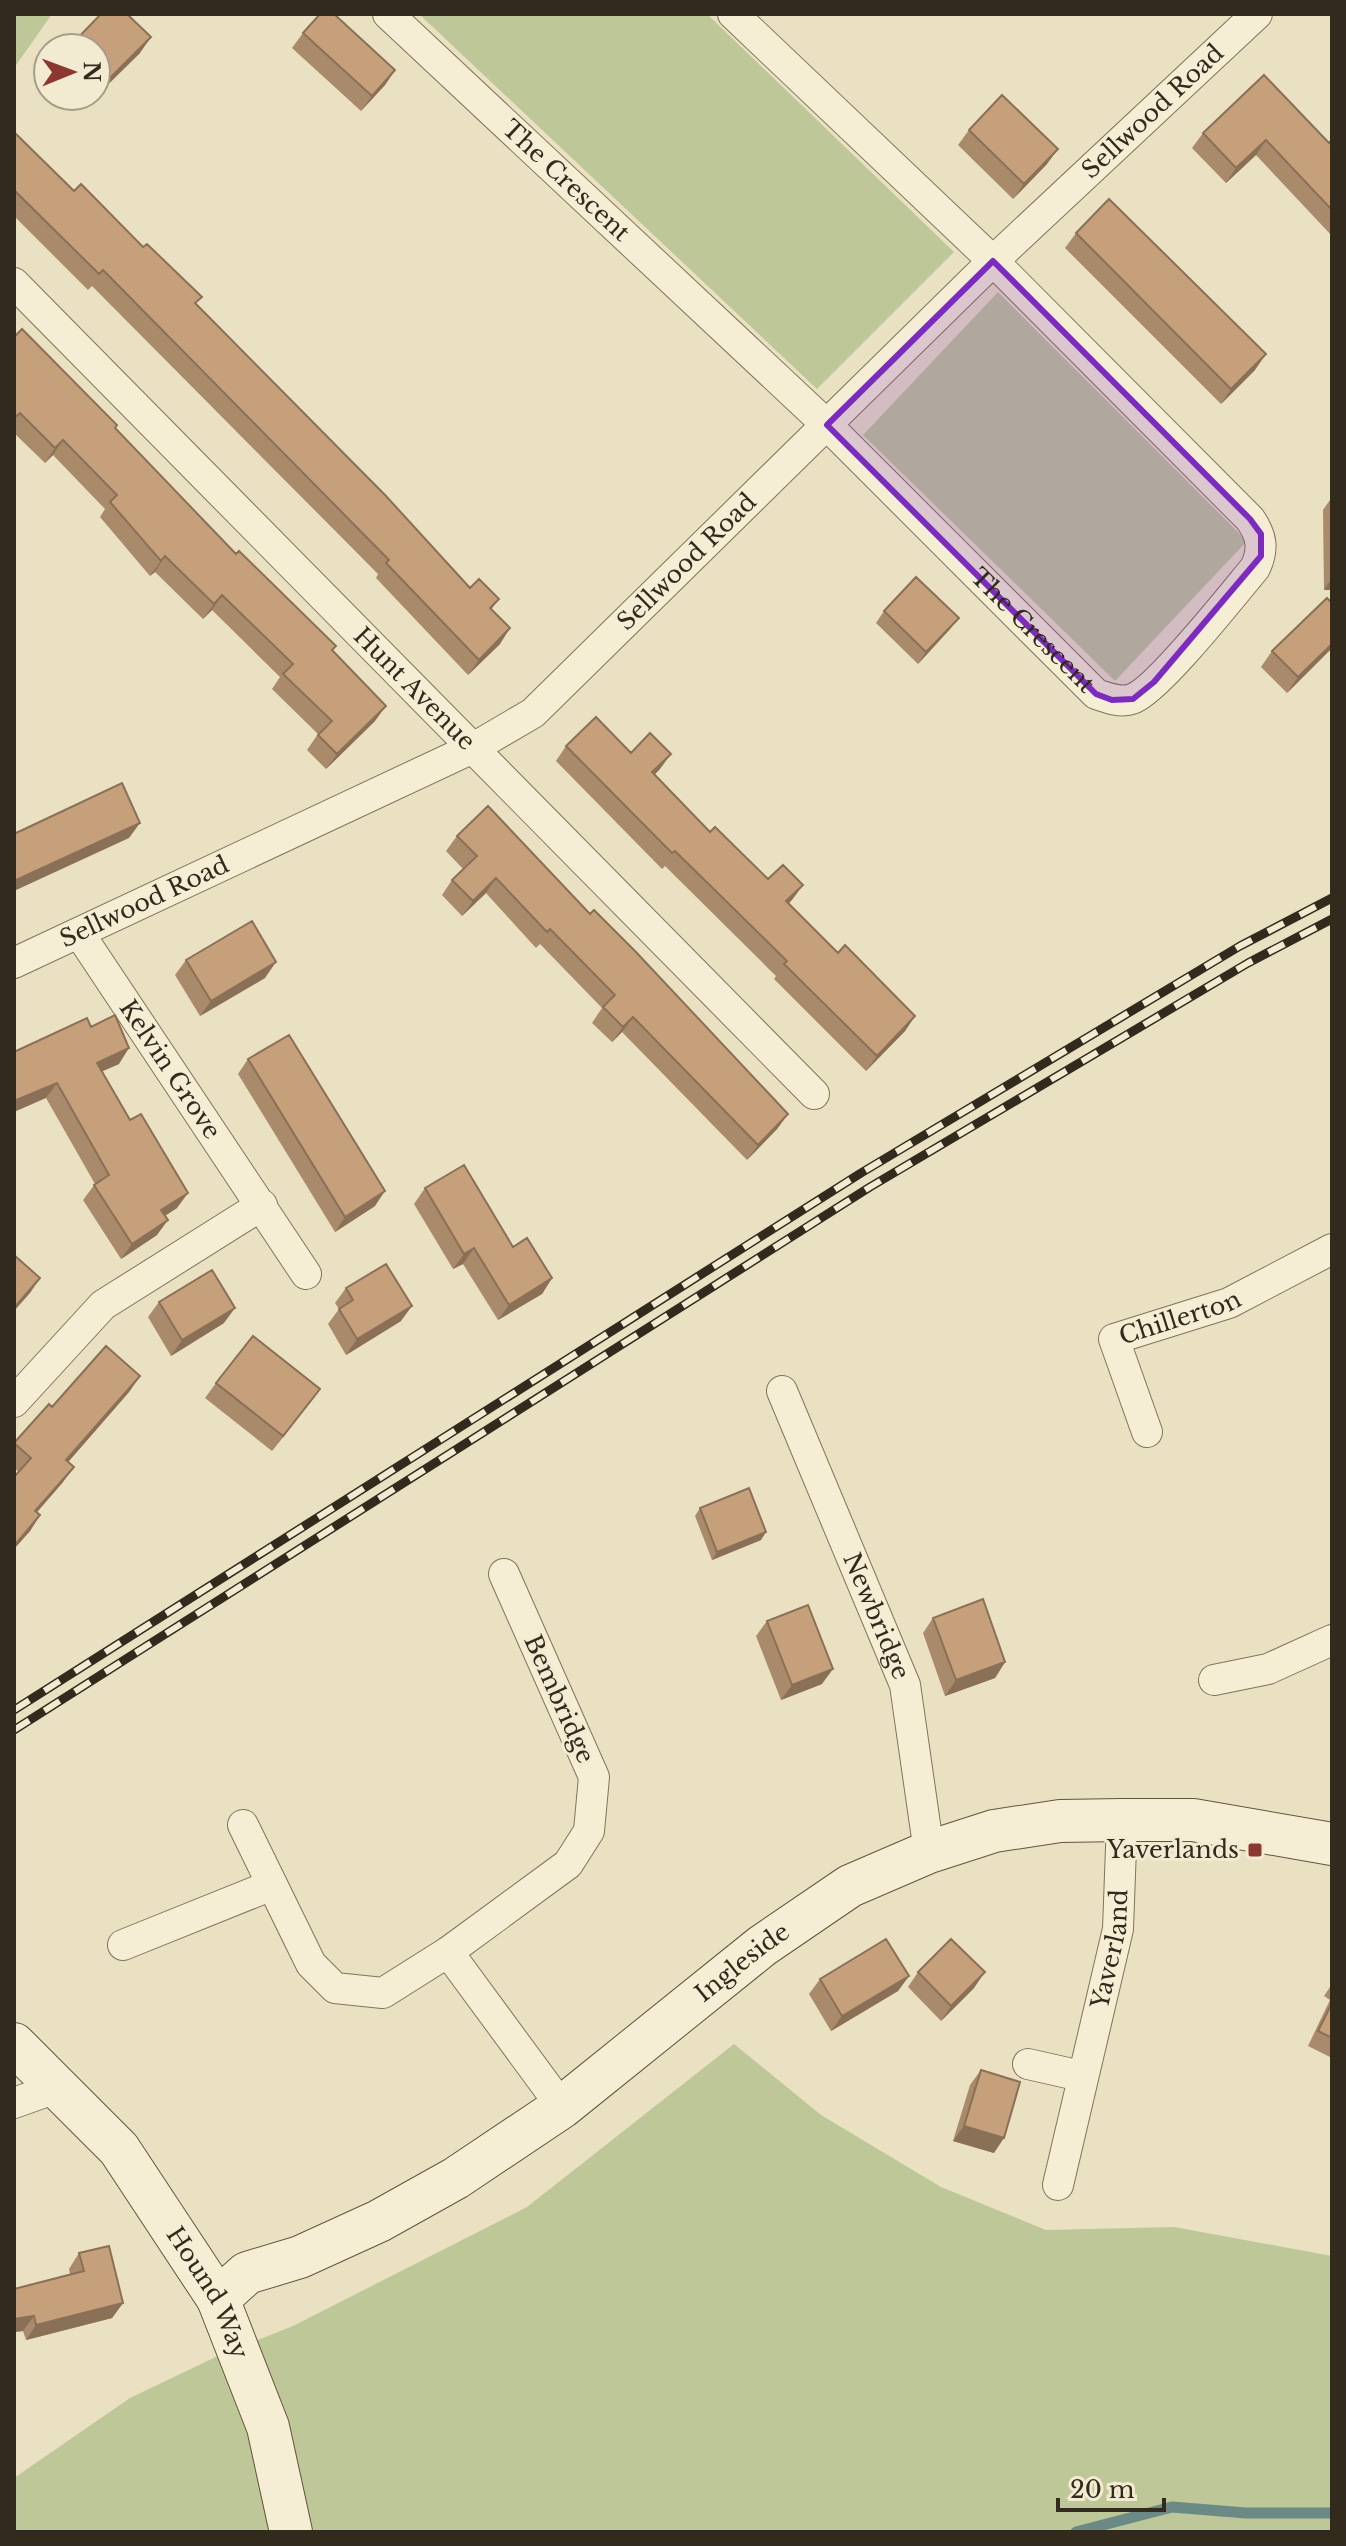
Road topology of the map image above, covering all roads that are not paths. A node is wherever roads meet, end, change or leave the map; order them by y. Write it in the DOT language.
graph roads {
  1 [pos="388,14"];
  2 [pos="733,14"];
  3 [pos="1257,14"];
  4 [pos="993,261"];
  5 [pos="14,283"];
  6 [pos="827,425"];
  7 [pos="475,747"];
  8 [pos="79,933"];
  9 [pos="14,963"];
  10 [pos="814,1094"];
  11 [pos="262,1205"];
  12 [pos="1332,1249"];
  13 [pos="306,1274"];
  14 [pos="782,1391"];
  15 [pos="14,1402"];
  16 [pos="1147,1432"];
  17 [pos="504,1574"];
  18 [pos="1332,1640"];
  19 [pos="1214,1680"];
  20 [pos="1122,1820"];
  21 [pos="243,1825"];
  22 [pos="1332,1844"];
  23 [pos="929,1852"];
  24 [pos="272,1885"];
  25 [pos="123,1945"];
  26 [pos="448,1952"];
  27 [pos="14,2044"];
  28 [pos="1028,2064"];
  29 [pos="1081,2076"];
  30 [pos="59,2087"];
  31 [pos="14,2103"];
  32 [pos="562,2107"];
  33 [pos="1058,2185"];
  34 [pos="218,2299"];
  35 [pos="291,2532"];
  1 -- 6 [label="street, The Crescent"];
  2 -- 4 [label="street, The Crescent"];
  3 -- 4 [label="street, Sellwood Road"];
  4 -- 6 [label="street, Sellwood Road"];
  4 -- 6 [label="street, The Crescent"];
  5 -- 7 [label="street, Hunt Avenue"];
  6 -- 7 [label="street, Sellwood Road"];
  7 -- 8 [label="street, Sellwood Road"];
  7 -- 10 [label="street, Hunt Avenue"];
  8 -- 9 [label="street, Sellwood Road"];
  8 -- 11 [label="street, Kelvin Grove"];
  11 -- 13 [label="street, Kelvin Grove"];
  11 -- 15 [label="street"];
  12 -- 16 [label="street, Chillerton"];
  14 -- 23 [label="street, Newbridge"];
  17 -- 26 [label="street, Bembridge"];
  18 -- 19 [label="street"];
  20 -- 22 [label="street, Ingleside"];
  20 -- 23 [label="street, Ingleside"];
  20 -- 29 [label="street, Yaverland"];
  21 -- 24 [label="street, Bembridge"];
  23 -- 32 [label="street, Ingleside"];
  24 -- 25 [label="street"];
  24 -- 26 [label="street, Bembridge"];
  26 -- 32 [label="street"];
  27 -- 30 [label="street, Hound Way"];
  28 -- 29 [label="street"];
  29 -- 33 [label="street, Yaverland"];
  30 -- 31 [label="street"];
  30 -- 34 [label="street, Hound Way"];
  32 -- 34 [label="street, Ingleside"];
  34 -- 35 [label="street, Hound Way"];
}
